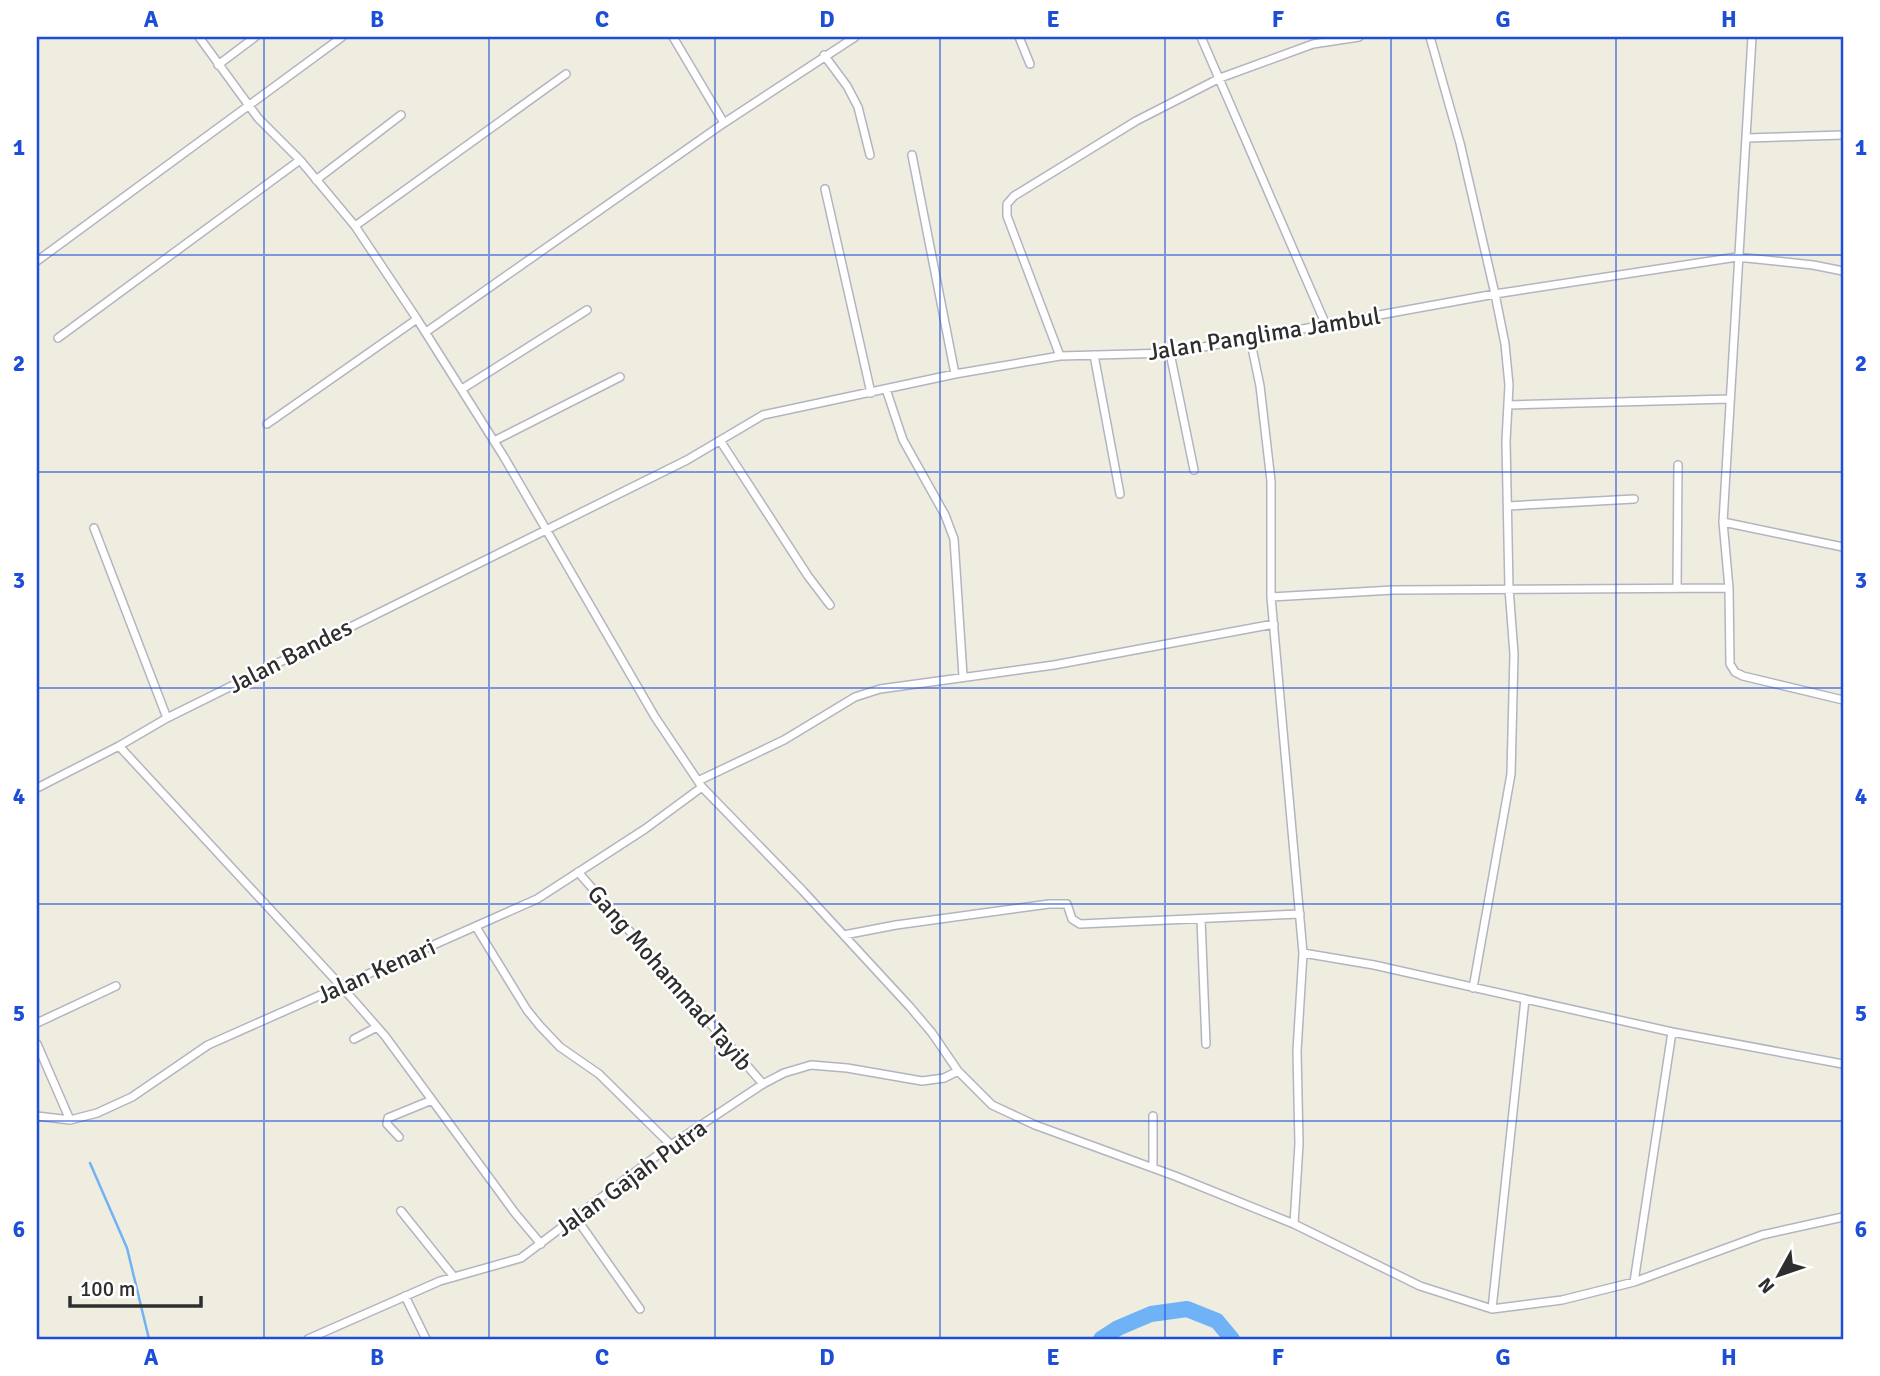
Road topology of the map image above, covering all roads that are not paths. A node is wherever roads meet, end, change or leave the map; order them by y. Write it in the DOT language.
graph roads {
  1 [pos="199,37"];
  2 [pos="255,37"];
  3 [pos="342,37"];
  4 [pos="673,37"];
  5 [pos="855,37"];
  6 [pos="1019,37"];
  7 [pos="1201,37"];
  8 [pos="1359,37"];
  9 [pos="1430,37"];
  10 [pos="1752,37"];
  11 [pos="1313,40"];
  12 [pos="824,55"];
  13 [pos="1030,64"];
  14 [pos="218,65"];
  15 [pos="566,74"];
  16 [pos="1220,78"];
  17 [pos="249,107"];
  18 [pos="401,116"];
  19 [pos="724,123"];
  20 [pos="1843,135"];
  21 [pos="1747,138"];
  22 [pos="870,155"];
  23 [pos="912,155"];
  24 [pos="300,160"];
  25 [pos="316,180"];
  26 [pos="825,189"];
  27 [pos="355,226"];
  28 [pos="1737,257"];
  29 [pos="37,261"];
  30 [pos="1843,271"];
  31 [pos="1496,294"];
  32 [pos="587,310"];
  33 [pos="417,319"];
  34 [pos="1326,325"];
  35 [pos="426,332"];
  36 [pos="58,338"];
  37 [pos="1250,338"];
  38 [pos="1170,353"];
  39 [pos="1094,355"];
  40 [pos="1060,356"];
  41 [pos="955,374"];
  42 [pos="620,377"];
  43 [pos="462,389"];
  44 [pos="886,389"];
  45 [pos="871,393"];
  46 [pos="1729,399"];
  47 [pos="1508,405"];
  48 [pos="267,424"];
  49 [pos="494,441"];
  50 [pos="720,442"];
  51 [pos="1678,465"];
  52 [pos="1194,470"];
  53 [pos="1120,494"];
  54 [pos="1634,499"];
  55 [pos="1508,506"];
  56 [pos="1723,522"];
  57 [pos="94,528"];
  58 [pos="546,529"];
  59 [pos="1843,548"];
  60 [pos="1676,588"];
  61 [pos="1729,588"];
  62 [pos="1509,589"];
  63 [pos="1271,597"];
  64 [pos="830,605"];
  65 [pos="1274,624"];
  66 [pos="963,676"];
  67 [pos="1843,699"];
  68 [pos="167,718"];
  69 [pos="119,746"];
  70 [pos="701,783"];
  71 [pos="37,788"];
  72 [pos="578,872"];
  73 [pos="1300,914"];
  74 [pos="1201,919"];
  75 [pos="476,928"];
  76 [pos="844,935"];
  77 [pos="1303,954"];
  78 [pos="117,986"];
  79 [pos="342,987"];
  80 [pos="1473,988"];
  81 [pos="1525,999"];
  82 [pos="37,1023"];
  83 [pos="377,1027"];
  84 [pos="1672,1032"];
  85 [pos="354,1039"];
  86 [pos="37,1044"];
  87 [pos="1206,1044"];
  88 [pos="1843,1065"];
  89 [pos="958,1071"];
  90 [pos="762,1084"];
  91 [pos="432,1100"];
  92 [pos="37,1116"];
  93 [pos="1153,1116"];
  94 [pos="70,1120"];
  95 [pos="399,1137"];
  96 [pos="671,1145"];
  97 [pos="1153,1168"];
  98 [pos="401,1211"];
  99 [pos="1843,1217"];
  100 [pos="576,1218"];
  101 [pos="1294,1224"];
  102 [pos="541,1244"];
  103 [pos="454,1277"];
  104 [pos="1634,1282"];
  105 [pos="405,1296"];
  106 [pos="640,1309"];
  107 [pos="1492,1309"];
  108 [pos="308,1339"];
  109 [pos="426,1339"];
  1 -- 14 [label="street"];
  2 -- 14 [label="street"];
  3 -- 17 [label="street"];
  4 -- 19 [label="street"];
  5 -- 12 [label="street"];
  6 -- 13 [label="street"];
  7 -- 16 [label="street"];
  8 -- 11 [label="street"];
  9 -- 31 [label="street"];
  10 -- 21 [label="street"];
  11 -- 16 [label="street"];
  12 -- 19 [label="street"];
  12 -- 22 [label="street"];
  14 -- 17 [label="street"];
  15 -- 27 [label="street"];
  16 -- 34 [label="street"];
  16 -- 40 [label="street"];
  17 -- 24 [label="street"];
  17 -- 29 [label="street"];
  18 -- 25 [label="street"];
  19 -- 35 [label="street"];
  20 -- 21 [label="street"];
  21 -- 28 [label="street"];
  23 -- 41 [label="street"];
  24 -- 25 [label="street"];
  24 -- 36 [label="street"];
  25 -- 27 [label="street"];
  26 -- 45 [label="street"];
  27 -- 33 [label="street"];
  28 -- 30 [label="street, Jalan Panglima Jambul"];
  28 -- 31 [label="street, Jalan Panglima Jambul"];
  28 -- 46 [label="street"];
  31 -- 34 [label="street, Jalan Panglima Jambul"];
  31 -- 47 [label="street"];
  32 -- 43 [label="street"];
  33 -- 35 [label="street"];
  33 -- 48 [label="street"];
  34 -- 37 [label="street, Jalan Panglima Jambul"];
  35 -- 43 [label="street"];
  37 -- 38 [label="street, Jalan Panglima Jambul"];
  37 -- 63 [label="street"];
  38 -- 39 [label="street, Jalan Panglima Jambul"];
  38 -- 52 [label="street"];
  39 -- 40 [label="street, Jalan Panglima Jambul"];
  39 -- 53 [label="street"];
  40 -- 41 [label="street, Jalan Panglima Jambul"];
  41 -- 44 [label="street, Jalan Panglima Jambul"];
  42 -- 49 [label="street"];
  43 -- 49 [label="street"];
  44 -- 45 [label="street, Jalan Panglima Jambul"];
  44 -- 66 [label="street"];
  45 -- 50 [label="street, Jalan Panglima Jambul"];
  46 -- 47 [label="street"];
  46 -- 56 [label="street"];
  47 -- 55 [label="street"];
  49 -- 58 [label="street"];
  50 -- 58 [label="street, Jalan Panglima Jambul"];
  50 -- 64 [label="street"];
  51 -- 60 [label="street"];
  54 -- 55 [label="street"];
  55 -- 62 [label="street"];
  56 -- 59 [label="street"];
  56 -- 61 [label="street"];
  57 -- 68 [label="street"];
  58 -- 68 [label="street, Jalan Bandes"];
  58 -- 70 [label="street"];
  60 -- 61 [label="street"];
  60 -- 62 [label="street"];
  61 -- 67 [label="street"];
  62 -- 63 [label="street"];
  62 -- 80 [label="street"];
  63 -- 65 [label="street"];
  65 -- 66 [label="street, Jalan Kenari"];
  65 -- 73 [label="street"];
  66 -- 70 [label="street, Jalan Kenari"];
  68 -- 69 [label="street, Jalan Bandes"];
  69 -- 71 [label="street, Jalan Bandes"];
  69 -- 79 [label="street"];
  70 -- 72 [label="street, Jalan Kenari"];
  70 -- 76 [label="street"];
  72 -- 75 [label="street, Jalan Kenari"];
  72 -- 90 [label="street, Gang Mohammad Tayib"];
  73 -- 74 [label="street"];
  73 -- 77 [label="street"];
  74 -- 76 [label="street"];
  74 -- 87 [label="street"];
  75 -- 79 [label="street, Jalan Kenari"];
  75 -- 96 [label="street"];
  76 -- 89 [label="street"];
  77 -- 80 [label="street"];
  77 -- 101 [label="street"];
  78 -- 82 [label="street"];
  79 -- 83 [label="street"];
  79 -- 94 [label="street, Jalan Kenari"];
  80 -- 81 [label="street"];
  81 -- 84 [label="street"];
  81 -- 107 [label="street"];
  83 -- 85 [label="street"];
  83 -- 91 [label="street"];
  84 -- 88 [label="street"];
  84 -- 104 [label="street"];
  86 -- 94 [label="street"];
  89 -- 90 [label="street, Jalan Gajah Putra"];
  89 -- 97 [label="street"];
  90 -- 96 [label="street, Jalan Gajah Putra"];
  91 -- 95 [label="street"];
  91 -- 102 [label="street"];
  92 -- 94 [label="street, Jalan Kenari"];
  93 -- 97 [label="street"];
  96 -- 100 [label="street, Jalan Gajah Putra"];
  97 -- 101 [label="street"];
  98 -- 103 [label="street"];
  99 -- 104 [label="street"];
  100 -- 102 [label="street, Jalan Gajah Putra"];
  100 -- 106 [label="street"];
  101 -- 107 [label="street"];
  102 -- 103 [label="street, Jalan Gajah Putra"];
  103 -- 105 [label="street, Jalan Gajah Putra"];
  104 -- 107 [label="street"];
  105 -- 108 [label="street, Jalan Gajah Putra"];
  105 -- 109 [label="street"];
}
